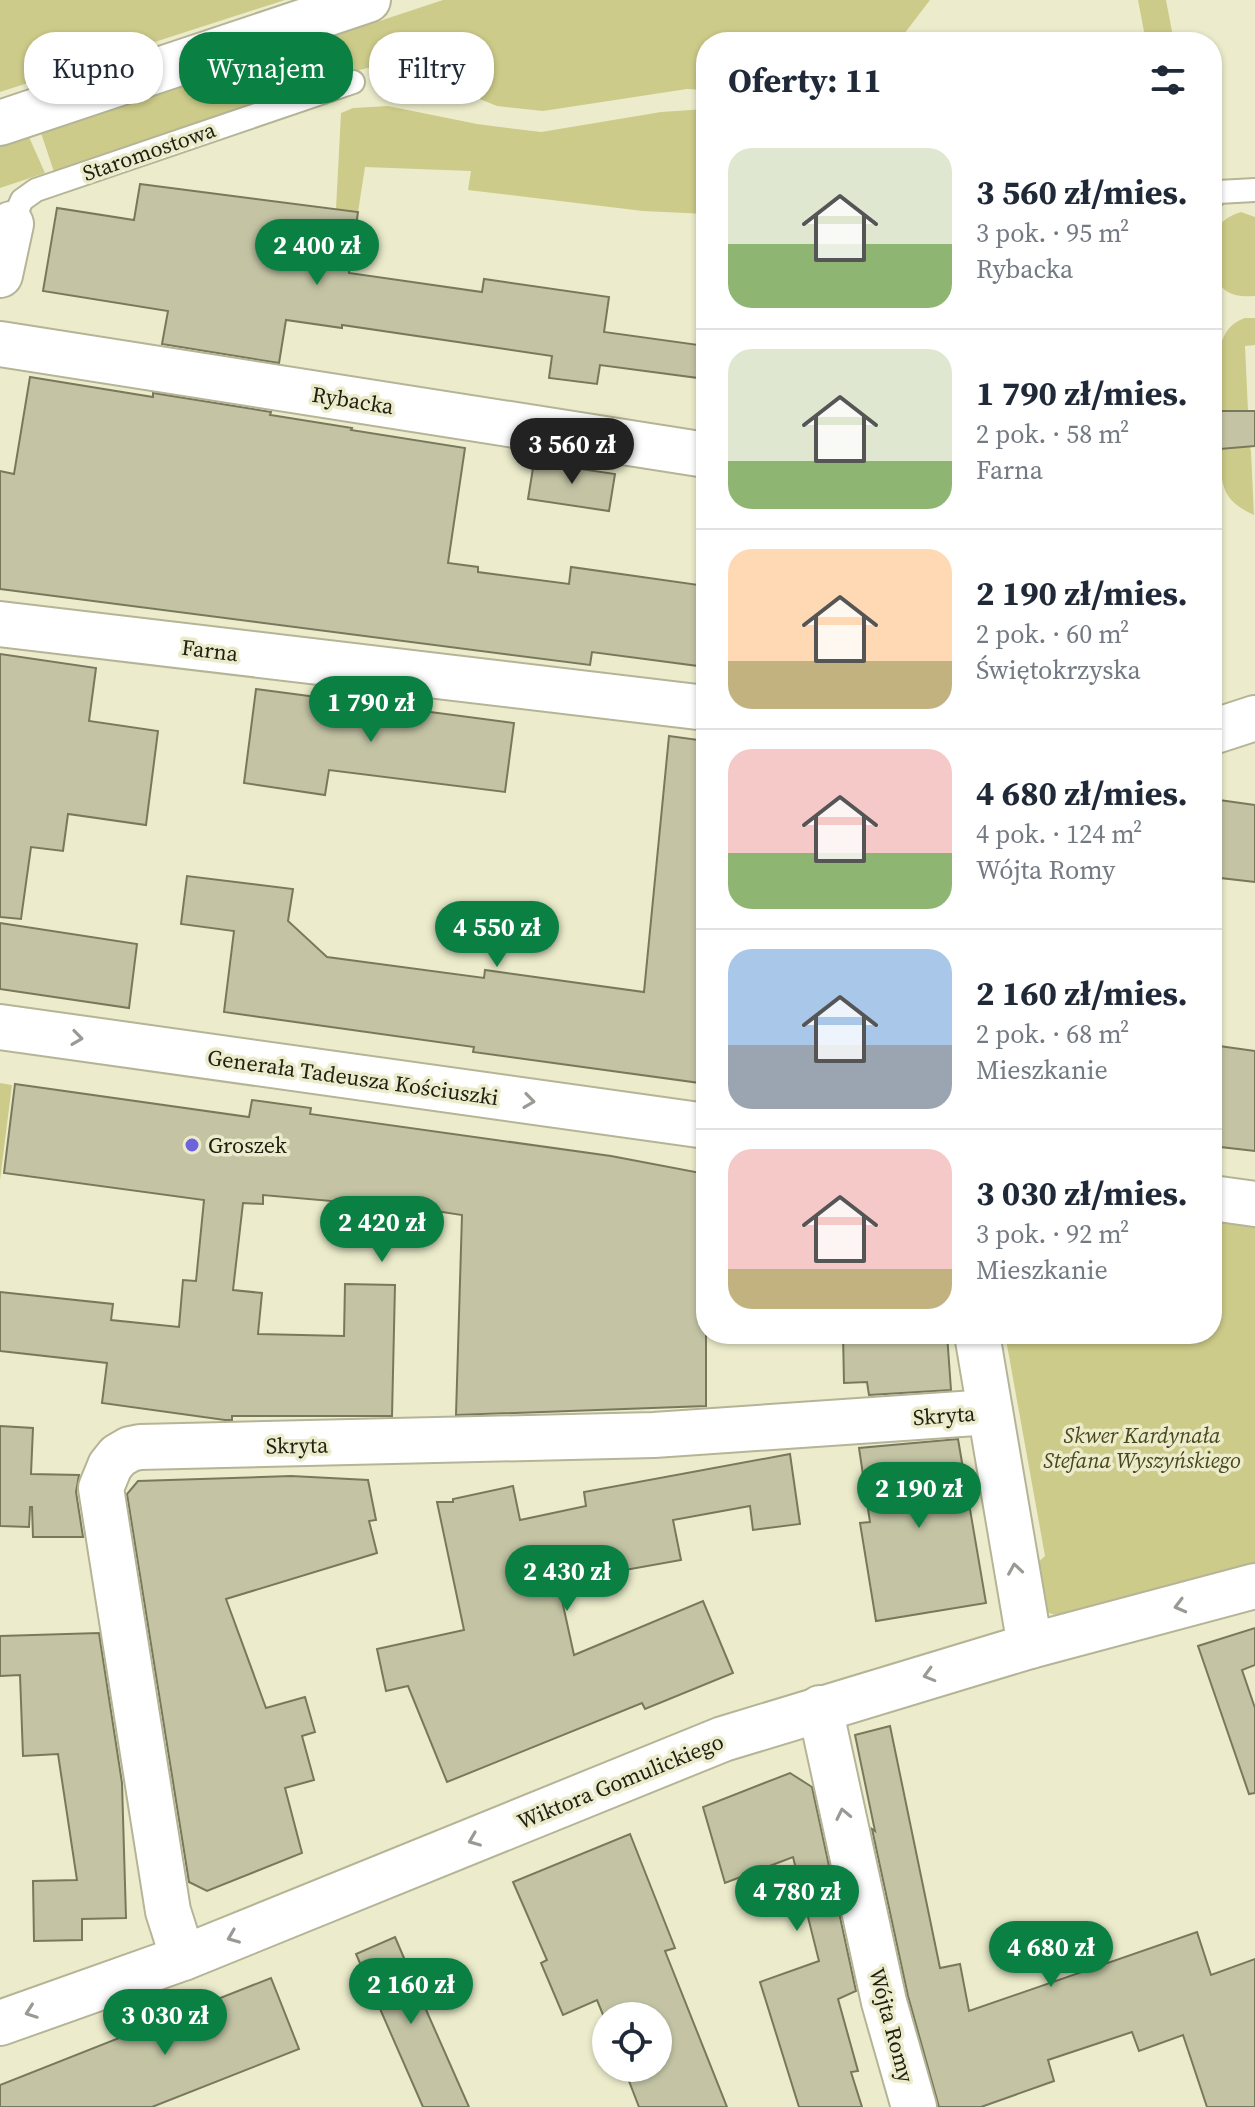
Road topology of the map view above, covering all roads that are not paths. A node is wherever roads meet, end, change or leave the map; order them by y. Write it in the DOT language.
graph roads {
  1 [pos="368,0"];
  2 [pos="288,104"];
  3 [pos="0,123"];
  4 [pos="1254,190"];
  5 [pos="1222,192"];
  6 [pos="11,224"];
  7 [pos="0,275"];
  8 [pos="0,344"];
  9 [pos="696,453"];
  10 [pos="0,624"];
  11 [pos="696,707"];
  12 [pos="1255,718"];
  13 [pos="1222,729"];
  14 [pos="0,1027"];
  15 [pos="696,1125"];
  16 [pos="1222,1199"];
  17 [pos="1255,1204"];
  18 [pos="979,1344"];
  19 [pos="990,1412"];
  20 [pos="1255,1586"];
  21 [pos="1030,1646"];
  22 [pos="820,1708"];
  23 [pos="183,1958"];
  24 [pos="0,2023"];
  25 [pos="914,2107"];
  1 -- 3 [label="street"];
  2 -- 6 [label="lane, Staromostowa"];
  4 -- 5 [label="lane"];
  6 -- 7 [label="street, Staromostowa"];
  8 -- 9 [label="street, Rybacka"];
  10 -- 11 [label="street, Farna"];
  12 -- 13 [label="street"];
  14 -- 15 [label="street, Generała Tadeusza Kościuszki, one-way"];
  16 -- 17 [label="street"];
  18 -- 19 [label="street"];
  21 -- 19 [label="street, one-way"];
  19 -- 23 [label="street, Skryta"];
  20 -- 21 [label="street, Wiktora Gomulickiego, one-way"];
  21 -- 22 [label="street, Wiktora Gomulickiego, one-way"];
  22 -- 23 [label="street, Wiktora Gomulickiego, one-way"];
  25 -- 22 [label="street, Wójta Romy, one-way"];
  23 -- 24 [label="street, Wiktora Gomulickiego, one-way"];
}
